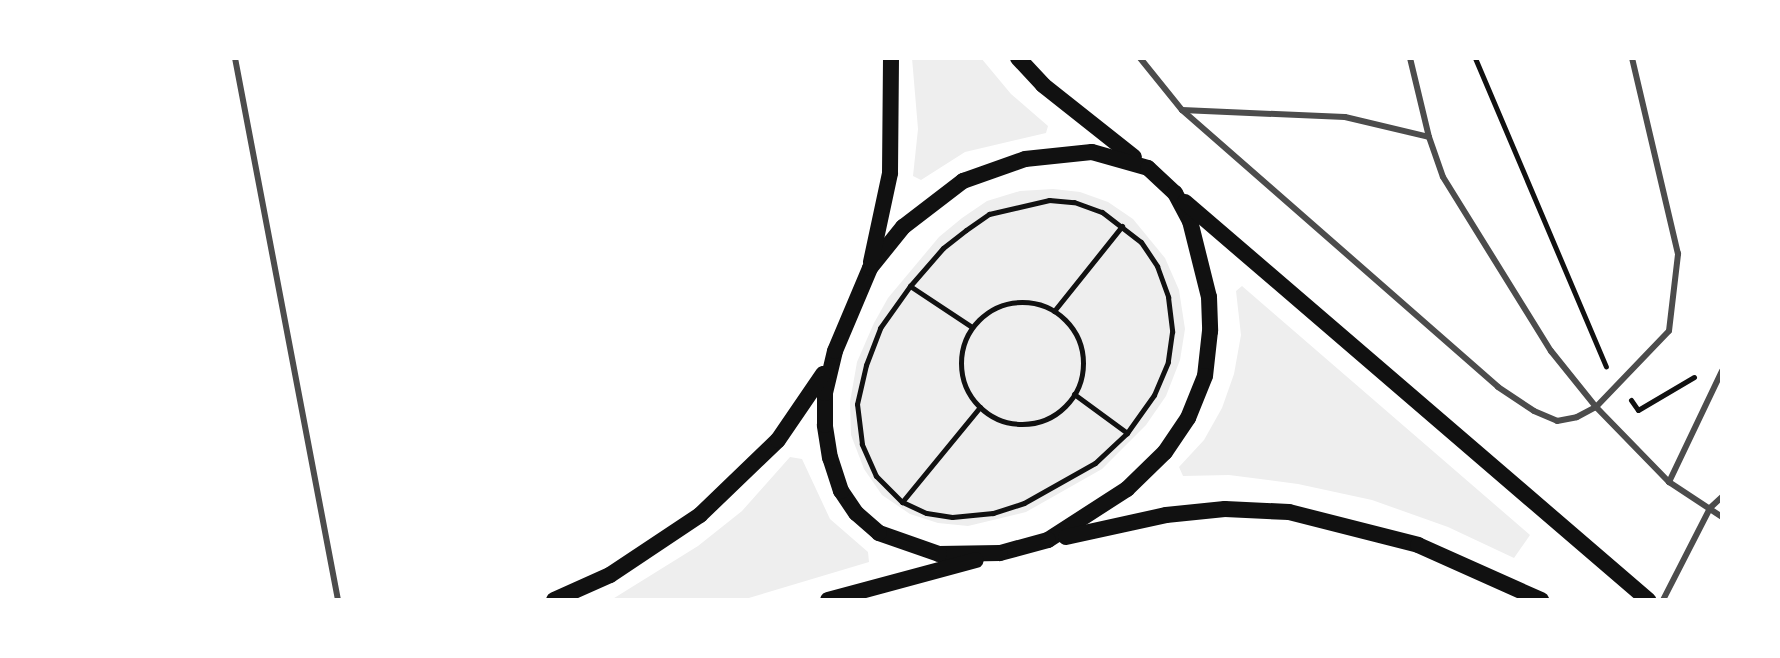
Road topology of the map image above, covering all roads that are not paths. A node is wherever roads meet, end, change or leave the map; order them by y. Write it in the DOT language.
graph roads {
  1 [pos="235,58"];
  2 [pos="891,58"];
  3 [pos="1018,58"];
  4 [pos="1140,58"];
  5 [pos="1410,58"];
  6 [pos="1632,58"];
  7 [pos="1182,110"];
  8 [pos="1429,137"];
  9 [pos="1148,168"];
  10 [pos="1175,193"];
  11 [pos="870,268"];
  12 [pos="835,351"];
  13 [pos="1722,371"];
  14 [pos="1596,407"];
  15 [pos="1669,482"];
  16 [pos="1722,497"];
  17 [pos="1710,508"];
  18 [pos="1722,517"];
  19 [pos="1048,540"];
  20 [pos="1000,553"];
  21 [pos="338,600"];
  22 [pos="554,600"];
  23 [pos="828,600"];
  24 [pos="1541,600"];
  25 [pos="1648,600"];
  26 [pos="1663,600"];
  1 -- 21 [label="lane"];
  2 -- 11 [label="main road"];
  3 -- 9 [label="main road"];
  4 -- 7 [label="lane"];
  5 -- 8 [label="lane"];
  6 -- 14 [label="lane"];
  7 -- 8 [label="lane"];
  7 -- 14 [label="lane"];
  8 -- 14 [label="lane"];
  9 -- 10 [label="main road"];
  9 -- 11 [label="main road"];
  10 -- 19 [label="main road"];
  10 -- 25 [label="main road"];
  11 -- 12 [label="main road"];
  12 -- 20 [label="main road"];
  12 -- 22 [label="main road"];
  13 -- 15 [label="lane"];
  14 -- 15 [label="lane"];
  15 -- 17 [label="lane"];
  16 -- 17 [label="lane"];
  17 -- 18 [label="lane"];
  17 -- 26 [label="lane"];
  19 -- 20 [label="main road"];
  19 -- 24 [label="main road"];
  20 -- 23 [label="main road"];
}
